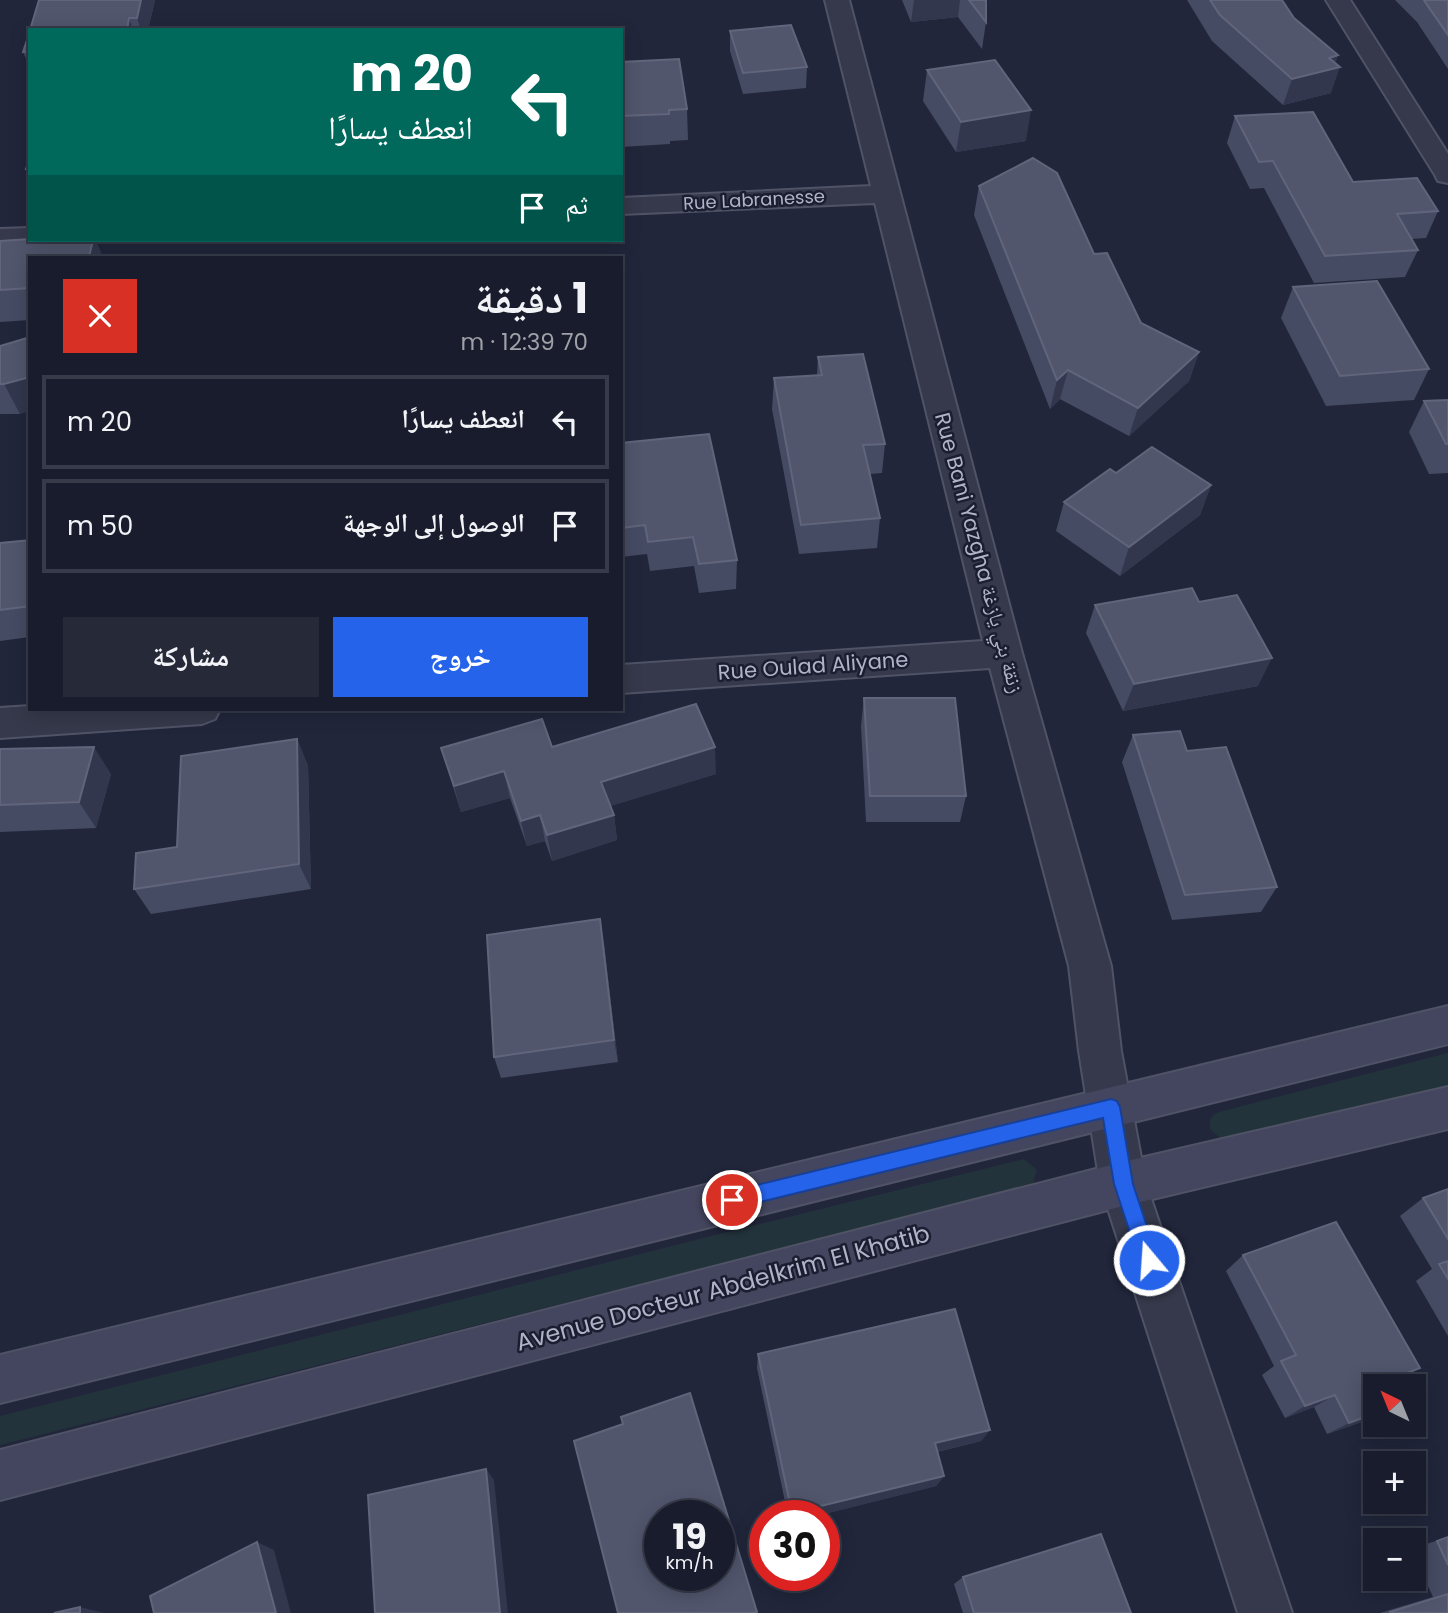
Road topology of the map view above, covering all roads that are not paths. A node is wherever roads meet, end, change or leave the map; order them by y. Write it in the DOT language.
graph roads {
  1 [pos="837,0"];
  2 [pos="1338,0"];
  3 [pos="1448,175"];
  4 [pos="886,194"];
  5 [pos="623,206"];
  6 [pos="28,236"];
  7 [pos="0,237"];
  8 [pos="1004,653"];
  9 [pos="623,679"];
  10 [pos="173,711"];
  11 [pos="0,723"];
  12 [pos="1448,1026"];
  13 [pos="1111,1107"];
  14 [pos="1448,1108"];
  15 [pos="1124,1184"];
  16 [pos="0,1379"];
  17 [pos="0,1475"];
  18 [pos="1265,1613"];
  1 -- 4 [label="street, Rue Bani Yazgha زنقة بني يازغة"];
  2 -- 3 [label="street"];
  4 -- 5 [label="street, Rue Labranesse"];
  4 -- 8 [label="street, Rue Bani Yazgha زنقة بني يازغة"];
  6 -- 7 [label="street"];
  8 -- 9 [label="street, Rue Oulad Aliyane"];
  8 -- 13 [label="street, Rue Bani Yazgha زنقة بني يازغة"];
  10 -- 11 [label="street"];
  12 -- 13 [label="main road"];
  13 -- 15 [label="street, Rue Bani Yazgha زنقة بني يازغة"];
  13 -- 16 [label="main road"];
  14 -- 15 [label="main road, Avenue Docteur Abdelkrim El Khatib"];
  15 -- 17 [label="main road, Avenue Docteur Abdelkrim El Khatib"];
  15 -- 18 [label="street, Rue Bani Yazgha زنقة بني يازغة"];
}
